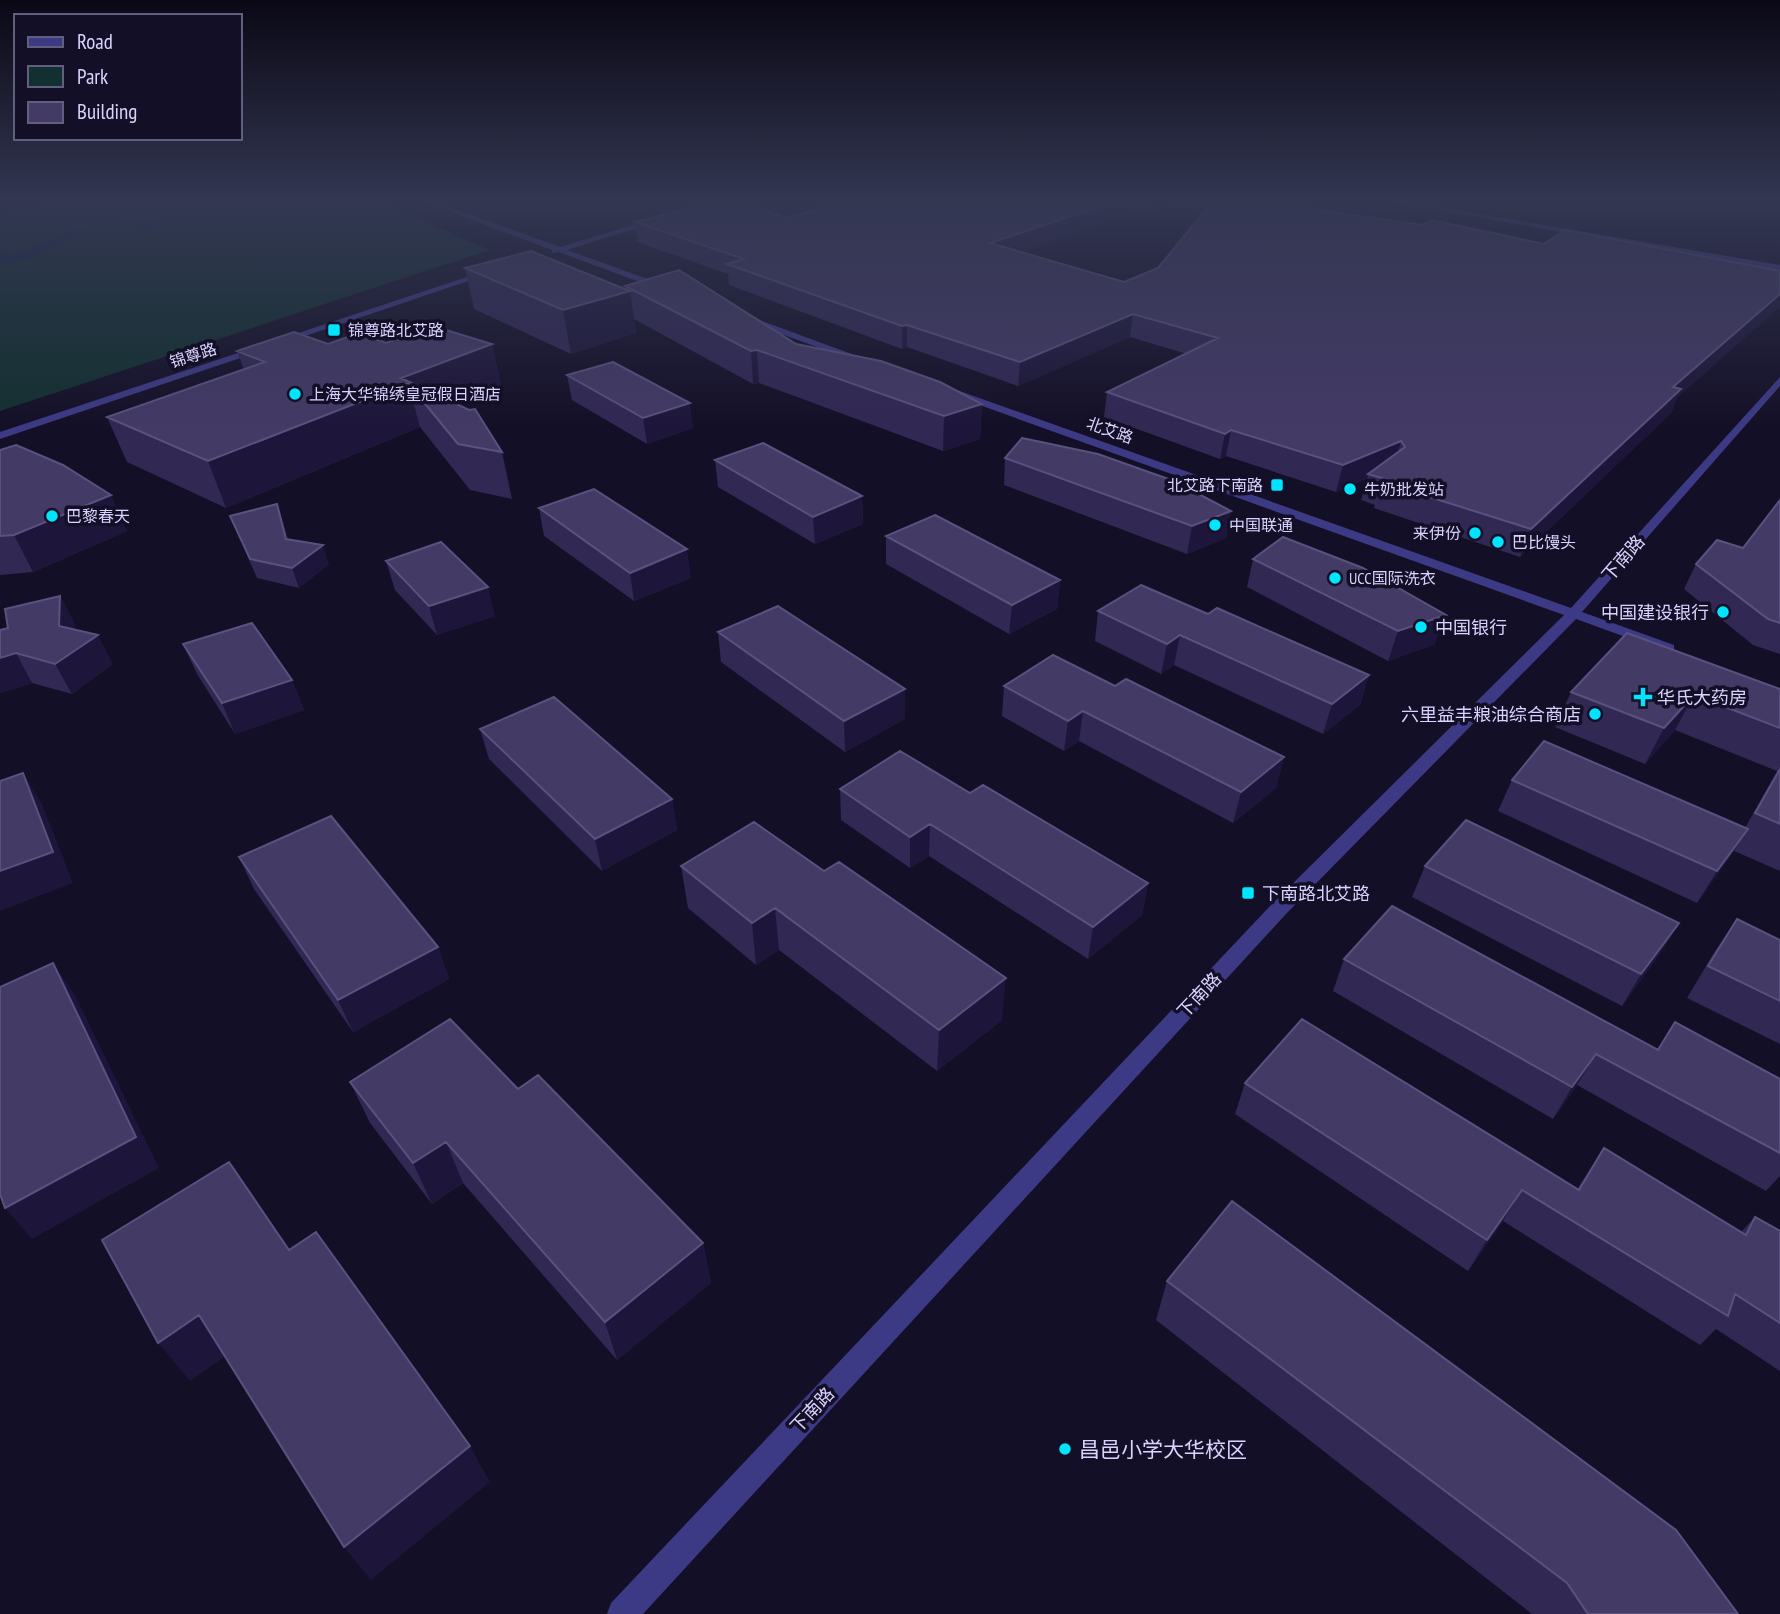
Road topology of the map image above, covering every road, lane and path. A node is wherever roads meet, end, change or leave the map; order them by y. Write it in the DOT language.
graph roads {
  1 [pos="461,277"];
  2 [pos="463,277"];
  3 [pos="633,277"];
  4 [pos="681,295"];
  5 [pos="734,313"];
  6 [pos="878,365"];
  7 [pos="1780,380"];
  8 [pos="943,389"];
  9 [pos="0,425"];
  10 [pos="0,436"];
  11 [pos="1574,613"];
  12 [pos="1690,656"];
  13 [pos="622,1614"];
  1 -- 9 [label="street, 锦尊路"];
  2 -- 10 [label="street, 锦尊路"];
  3 -- 4 [label="street"];
  5 -- 6 [label="street"];
  7 -- 11 [label="street, 下南路"];
  8 -- 11 [label="street, 北艾路"];
  11 -- 12 [label="street, 北艾路"];
  11 -- 13 [label="street, 下南路"];
}
